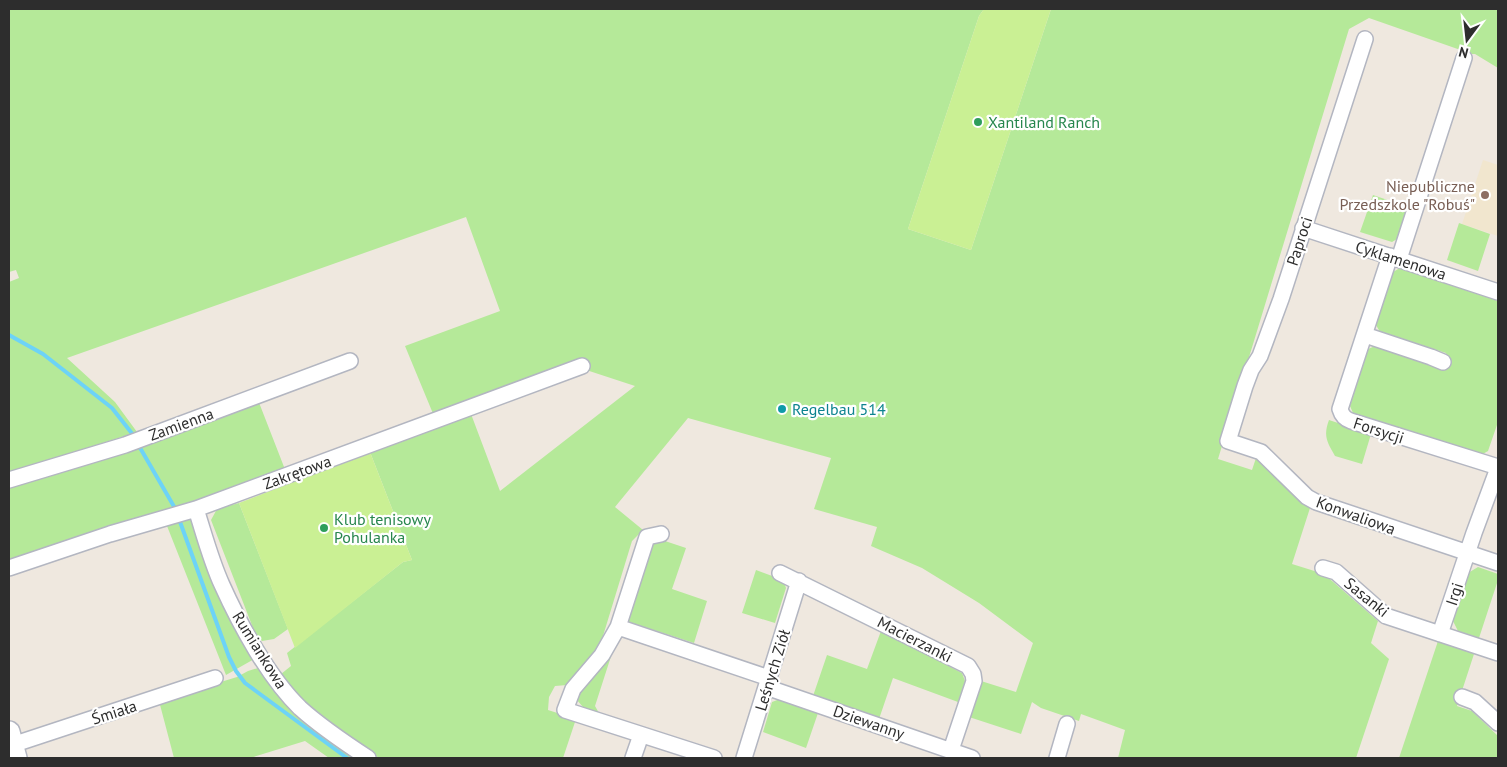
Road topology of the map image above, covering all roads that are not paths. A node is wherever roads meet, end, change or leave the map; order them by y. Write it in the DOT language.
graph roads {
  1 [pos="1365,39"];
  2 [pos="1464,58"];
  3 [pos="1304,228"];
  4 [pos="1394,258"];
  5 [pos="1498,292"];
  6 [pos="1365,335"];
  7 [pos="350,361"];
  8 [pos="1443,362"];
  9 [pos="582,366"];
  10 [pos="1228,441"];
  11 [pos="1498,468"];
  12 [pos="9,480"];
  13 [pos="177,514"];
  14 [pos="661,534"];
  15 [pos="1467,553"];
  16 [pos="1498,564"];
  17 [pos="9,568"];
  18 [pos="1323,568"];
  19 [pos="780,573"];
  20 [pos="800,581"];
  21 [pos="618,627"];
  22 [pos="1440,634"];
  23 [pos="1498,653"];
  24 [pos="215,678"];
  25 [pos="768,682"];
  26 [pos="1462,697"];
  27 [pos="1067,724"];
  28 [pos="1498,724"];
  29 [pos="640,735"];
  30 [pos="12,745"];
  31 [pos="951,750"];
  32 [pos="368,758"];
  33 [pos="633,758"];
  34 [pos="714,758"];
  35 [pos="744,758"];
  36 [pos="972,758"];
  37 [pos="1057,758"];
  1 -- 3 [label="street, Paproci"];
  2 -- 4 [label="street, Forsycji"];
  3 -- 4 [label="street, Cyklamenowa"];
  3 -- 10 [label="street, Paproci"];
  4 -- 5 [label="street, Cyklamenowa"];
  4 -- 6 [label="street, Forsycji"];
  6 -- 8 [label="street"];
  6 -- 11 [label="street, Forsycji"];
  7 -- 12 [label="street, Zamienna"];
  9 -- 13 [label="street, Zakrętowa"];
  10 -- 15 [label="street, Konwaliowa"];
  11 -- 15 [label="street, Irgi"];
  13 -- 17 [label="street, Zakrętowa"];
  13 -- 32 [label="street, Rumiankowa"];
  14 -- 21 [label="street"];
  15 -- 16 [label="street, Konwaliowa"];
  15 -- 22 [label="street, Irgi"];
  18 -- 22 [label="street, Sasanki"];
  19 -- 20 [label="street, Macierzanki"];
  20 -- 25 [label="street, Leśnych Ziół"];
  20 -- 31 [label="street, Macierzanki"];
  21 -- 25 [label="street, Dziewanny"];
  21 -- 29 [label="street"];
  22 -- 23 [label="street, Sasanki"];
  24 -- 30 [label="street, Śmiała"];
  25 -- 31 [label="street, Dziewanny"];
  25 -- 35 [label="street, Leśnych Ziół"];
  26 -- 28 [label="street"];
  27 -- 37 [label="street"];
  29 -- 33 [label="street"];
  29 -- 34 [label="street"];
  31 -- 36 [label="street, Dziewanny"];
}
